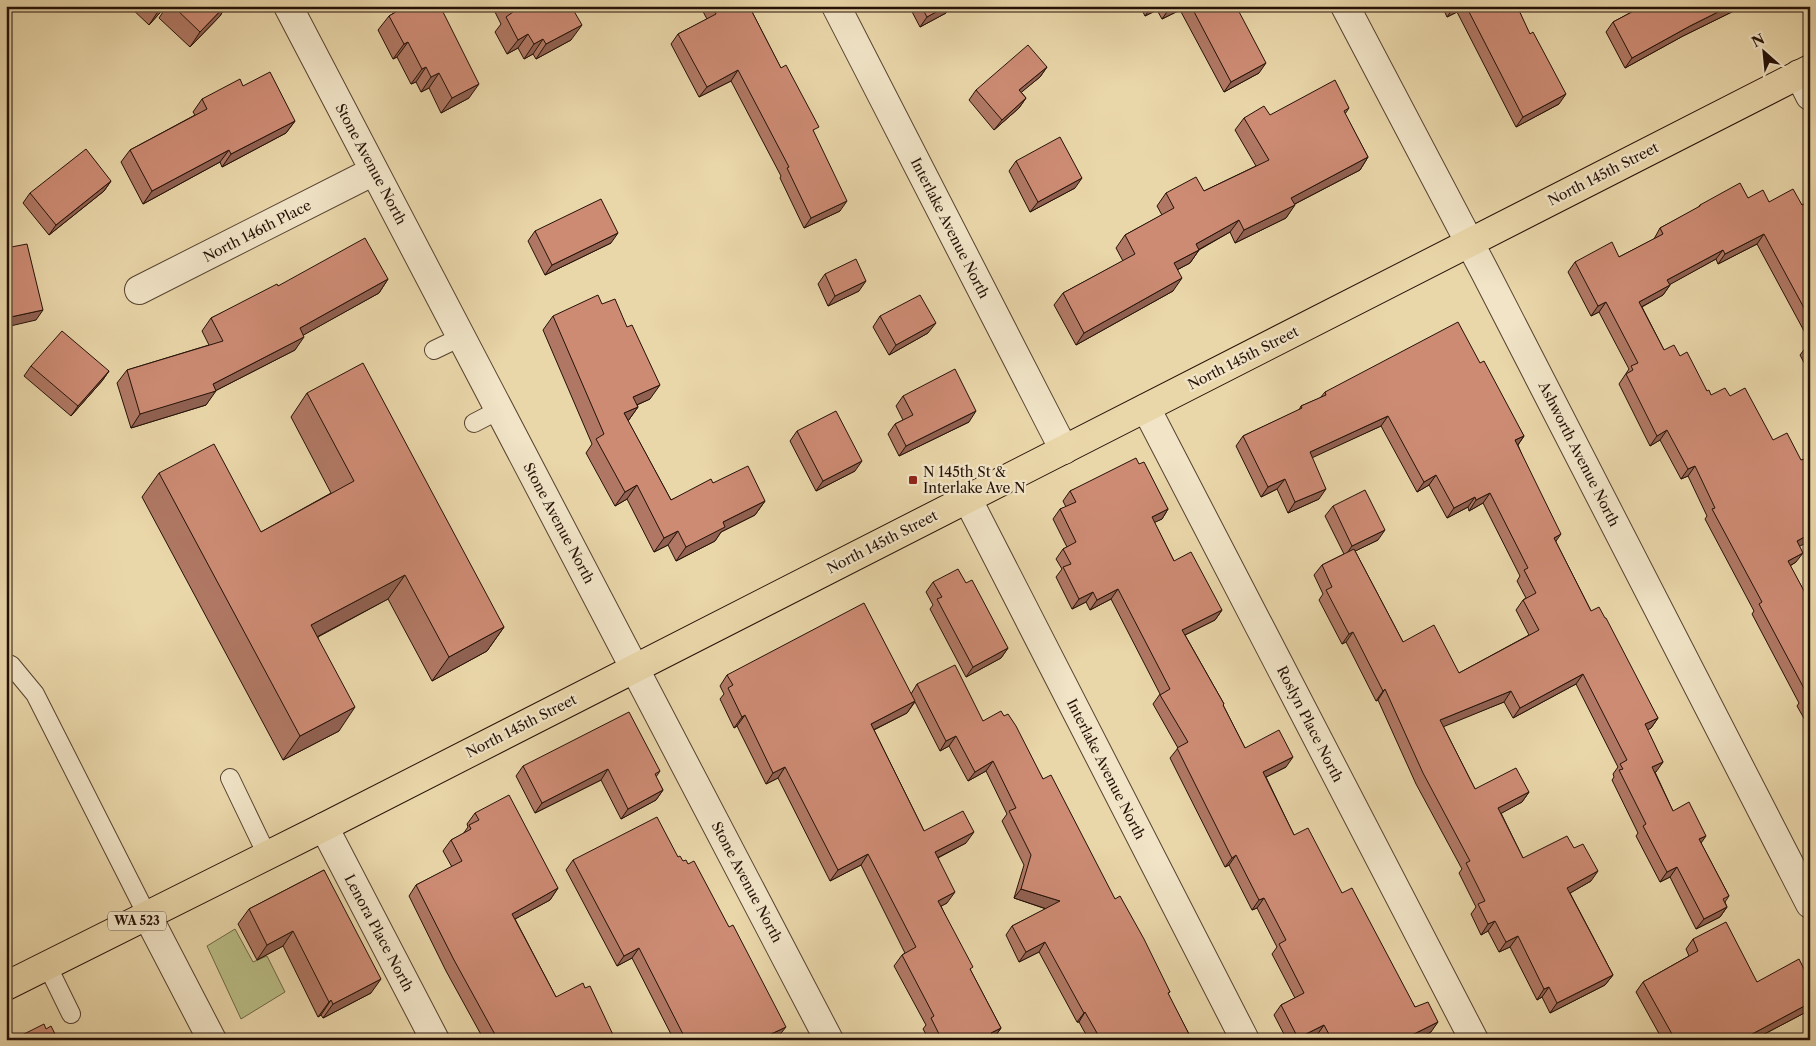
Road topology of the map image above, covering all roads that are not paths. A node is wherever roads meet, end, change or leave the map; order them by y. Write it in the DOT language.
graph roads {
  1 [pos="288,6"];
  2 [pos="836,6"];
  3 [pos="1345,6"];
  4 [pos="1806,80"];
  5 [pos="374,171"];
  6 [pos="1469,242"];
  7 [pos="139,290"];
  8 [pos="461,336"];
  9 [pos="434,350"];
  10 [pos="1146,408"];
  11 [pos="500,410"];
  12 [pos="474,423"];
  13 [pos="1064,450"];
  14 [pos="967,498"];
  15 [pos="6,663"];
  16 [pos="635,668"];
  17 [pos="230,778"];
  18 [pos="324,827"];
  19 [pos="267,855"];
  20 [pos="1810,904"];
  21 [pos="147,915"];
  22 [pos="47,965"];
  23 [pos="6,986"];
  24 [pos="71,1014"];
  25 [pos="212,1040"];
  26 [pos="435,1040"];
  27 [pos="830,1040"];
  28 [pos="1245,1040"];
  29 [pos="1474,1040"];
  1 -- 5 [label="street, Stone Avenue North"];
  2 -- 13 [label="street, Interlake Avenue North"];
  3 -- 6 [label="street, Ashworth Avenue North"];
  4 -- 6 [label="main road, North 145th Street / WA 523"];
  5 -- 7 [label="street, North 146th Place"];
  5 -- 8 [label="street, Stone Avenue North"];
  6 -- 10 [label="main road, North 145th Street / WA 523"];
  6 -- 20 [label="street, Ashworth Avenue North"];
  8 -- 9 [label="lane"];
  8 -- 11 [label="street, Stone Avenue North"];
  10 -- 13 [label="main road, North 145th Street / WA 523"];
  10 -- 29 [label="street, Roslyn Place North"];
  11 -- 12 [label="lane"];
  11 -- 16 [label="street, Stone Avenue North"];
  13 -- 14 [label="main road, North 145th Street / WA 523"];
  14 -- 16 [label="main road, North 145th Street / WA 523"];
  14 -- 28 [label="street, Interlake Avenue North"];
  15 -- 21 [label="lane"];
  16 -- 18 [label="main road, North 145th Street / WA 523"];
  16 -- 27 [label="street, Stone Avenue North"];
  17 -- 19 [label="lane"];
  18 -- 19 [label="main road, North 145th Street / WA 523"];
  18 -- 26 [label="street, Lenora Place North"];
  19 -- 21 [label="main road, North 145th Street / WA 523"];
  21 -- 22 [label="main road, North 145th Street / WA 523"];
  21 -- 25 [label="street"];
  22 -- 23 [label="main road, North 145th Street / WA 523"];
  22 -- 24 [label="lane"];
}
